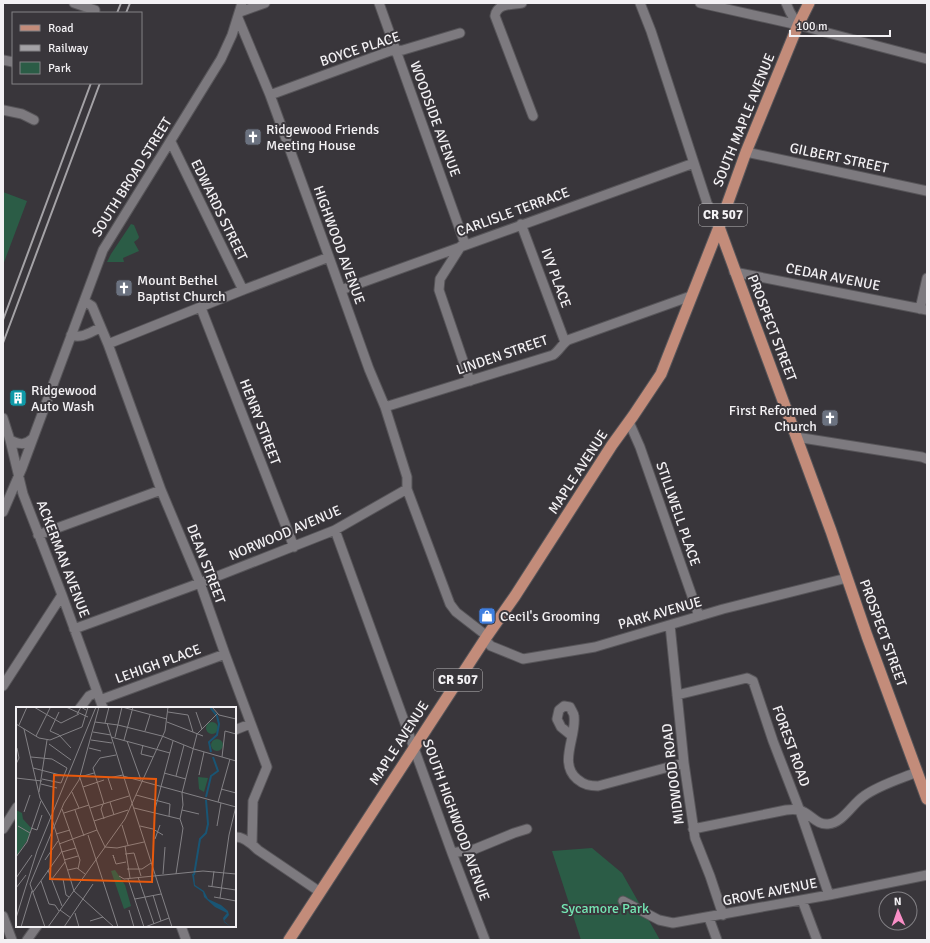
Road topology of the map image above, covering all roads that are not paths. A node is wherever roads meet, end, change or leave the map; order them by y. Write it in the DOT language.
graph roads {
  1 [pos="74,3"];
  2 [pos="242,3"];
  3 [pos="264,3"];
  4 [pos="379,3"];
  5 [pos="522,3"];
  6 [pos="640,3"];
  7 [pos="700,3"];
  8 [pos="786,3"];
  9 [pos="808,3"];
  10 [pos="95,9"];
  11 [pos="239,15"];
  12 [pos="798,25"];
  13 [pos="460,32"];
  14 [pos="396,50"];
  15 [pos="927,59"];
  16 [pos="270,95"];
  17 [pos="3,110"];
  18 [pos="533,116"];
  19 [pos="34,120"];
  20 [pos="171,142"];
  21 [pos="746,152"];
  22 [pos="694,162"];
  23 [pos="927,191"];
  24 [pos="521,224"];
  25 [pos="718,227"];
  26 [pos="463,245"];
  27 [pos="330,257"];
  28 [pos="734,272"];
  29 [pos="927,278"];
  30 [pos="243,290"];
  31 [pos="341,290"];
  32 [pos="691,296"];
  33 [pos="84,301"];
  34 [pos="201,308"];
  35 [pos="924,309"];
  36 [pos="100,328"];
  37 [pos="71,335"];
  38 [pos="565,342"];
  39 [pos="108,344"];
  40 [pos="470,381"];
  41 [pos="385,407"];
  42 [pos="3,418"];
  43 [pos="629,422"];
  44 [pos="796,437"];
  45 [pos="32,439"];
  46 [pos="10,440"];
  47 [pos="927,459"];
  48 [pos="18,476"];
  49 [pos="407,486"];
  50 [pos="161,490"];
  51 [pos="3,512"];
  52 [pos="335,530"];
  53 [pos="38,535"];
  54 [pos="294,547"];
  55 [pos="847,578"];
  56 [pos="200,582"];
  57 [pos="62,595"];
  58 [pos="699,616"];
  59 [pos="670,625"];
  60 [pos="74,629"];
  61 [pos="486,638"];
  62 [pos="225,654"];
  63 [pos="3,686"];
  64 [pos="677,695"];
  65 [pos="100,700"];
  66 [pos="81,707"];
  67 [pos="250,724"];
  68 [pos="236,730"];
  69 [pos="572,736"];
  70 [pos="414,747"];
  71 [pos="684,763"];
  72 [pos="917,772"];
  73 [pos="927,799"];
  74 [pos="16,809"];
  75 [pos="800,811"];
  76 [pos="3,829"];
  77 [pos="527,829"];
  78 [pos="693,829"];
  79 [pos="236,837"];
  80 [pos="252,844"];
  81 [pos="452,853"];
  82 [pos="927,875"];
  83 [pos="320,892"];
  84 [pos="829,895"];
  85 [pos="802,900"];
  86 [pos="623,901"];
  87 [pos="724,915"];
  88 [pos="3,916"];
  89 [pos="709,918"];
  90 [pos="35,927"];
  91 [pos="181,927"];
  92 [pos="12,940"];
  93 [pos="27,940"];
  94 [pos="186,940"];
  95 [pos="289,940"];
  96 [pos="485,940"];
  97 [pos="717,940"];
  98 [pos="817,940"];
  1 -- 10 [label="street"];
  2 -- 11 [label="street, SOUTH BROAD STREET"];
  3 -- 11 [label="street"];
  4 -- 14 [label="street, WOODSIDE AVENUE"];
  5 -- 18 [label="street"];
  6 -- 22 [label="street, PROSPECT STREET"];
  7 -- 12 [label="street"];
  8 -- 12 [label="street"];
  9 -- 12 [label="main road, SOUTH MAPLE AVENUE / CR 507"];
  11 -- 16 [label="street, HIGHWOOD AVENUE"];
  11 -- 20 [label="street, SOUTH BROAD STREET"];
  12 -- 15 [label="street"];
  12 -- 21 [label="main road, SOUTH MAPLE AVENUE / CR 507"];
  13 -- 14 [label="street, BOYCE PLACE"];
  14 -- 16 [label="street, BOYCE PLACE"];
  14 -- 26 [label="street, WOODSIDE AVENUE"];
  16 -- 27 [label="street, HIGHWOOD AVENUE"];
  17 -- 19 [label="street"];
  20 -- 30 [label="street, EDWARDS STREET"];
  20 -- 33 [label="street, SOUTH BROAD STREET"];
  21 -- 23 [label="street, GILBERT STREET"];
  21 -- 25 [label="main road, SOUTH MAPLE AVENUE / CR 507"];
  22 -- 24 [label="street, CARLISLE TERRACE"];
  22 -- 25 [label="street, PROSPECT STREET"];
  24 -- 26 [label="street, CARLISLE TERRACE"];
  24 -- 38 [label="street, IVY PLACE"];
  25 -- 28 [label="main road, PROSPECT STREET"];
  25 -- 32 [label="main road, SOUTH MAPLE AVENUE / CR 507"];
  26 -- 31 [label="street, CARLISLE TERRACE"];
  26 -- 40 [label="street"];
  27 -- 30 [label="street"];
  27 -- 31 [label="street, HIGHWOOD AVENUE"];
  28 -- 35 [label="street, CEDAR AVENUE"];
  28 -- 44 [label="main road, PROSPECT STREET"];
  29 -- 35 [label="street"];
  30 -- 34 [label="street"];
  31 -- 41 [label="street, HIGHWOOD AVENUE"];
  32 -- 38 [label="street, LINDEN STREET"];
  32 -- 43 [label="main road, SOUTH MAPLE AVENUE / CR 507"];
  33 -- 36 [label="street, DEAN STREET"];
  33 -- 37 [label="street, SOUTH BROAD STREET"];
  34 -- 39 [label="street"];
  34 -- 54 [label="street, HENRY STREET"];
  36 -- 37 [label="street"];
  36 -- 39 [label="street, DEAN STREET"];
  37 -- 45 [label="street, SOUTH BROAD STREET"];
  38 -- 40 [label="street, LINDEN STREET"];
  39 -- 50 [label="street, DEAN STREET"];
  40 -- 41 [label="street, LINDEN STREET"];
  41 -- 49 [label="street, HIGHWOOD AVENUE"];
  42 -- 46 [label="street, ACKERMAN AVENUE"];
  43 -- 58 [label="street, STILLWELL PLACE"];
  43 -- 61 [label="main road, MAPLE AVENUE / CR 507"];
  44 -- 47 [label="street"];
  44 -- 55 [label="main road, PROSPECT STREET"];
  45 -- 46 [label="street"];
  45 -- 48 [label="street, SOUTH BROAD STREET"];
  46 -- 48 [label="street, ACKERMAN AVENUE"];
  48 -- 51 [label="street, SOUTH BROAD STREET"];
  48 -- 53 [label="street, ACKERMAN AVENUE"];
  49 -- 52 [label="street, NORWOOD AVENUE"];
  49 -- 61 [label="street, HIGHWOOD AVENUE"];
  50 -- 53 [label="street"];
  50 -- 56 [label="street, DEAN STREET"];
  52 -- 54 [label="street, NORWOOD AVENUE"];
  52 -- 70 [label="street, SOUTH HIGHWOOD AVENUE"];
  53 -- 57 [label="street, ACKERMAN AVENUE"];
  54 -- 56 [label="street, NORWOOD AVENUE"];
  55 -- 58 [label="street, PARK AVENUE"];
  55 -- 72 [label="main road, PROSPECT STREET"];
  56 -- 60 [label="street, NORWOOD AVENUE"];
  56 -- 62 [label="street, DEAN STREET"];
  57 -- 60 [label="street, ACKERMAN AVENUE"];
  57 -- 63 [label="street"];
  58 -- 59 [label="street, PARK AVENUE"];
  59 -- 61 [label="street, PARK AVENUE"];
  59 -- 64 [label="street, MIDWOOD ROAD"];
  60 -- 65 [label="street, ACKERMAN AVENUE"];
  61 -- 70 [label="main road, MAPLE AVENUE / CR 507"];
  62 -- 65 [label="street, LEHIGH PLACE"];
  62 -- 67 [label="street, DEAN STREET"];
  64 -- 71 [label="street, MIDWOOD ROAD"];
  64 -- 75 [label="street, FOREST ROAD"];
  65 -- 66 [label="street"];
  67 -- 68 [label="street"];
  67 -- 80 [label="street, DEAN STREET"];
  69 -- 71 [label="street"];
  70 -- 81 [label="street, SOUTH HIGHWOOD AVENUE"];
  70 -- 83 [label="main road, MAPLE AVENUE / CR 507"];
  71 -- 78 [label="street, MIDWOOD ROAD"];
  72 -- 73 [label="main road, PROSPECT STREET"];
  72 -- 75 [label="street"];
  74 -- 76 [label="street"];
  75 -- 78 [label="street"];
  75 -- 84 [label="street, FOREST ROAD"];
  77 -- 81 [label="street"];
  78 -- 87 [label="street, MIDWOOD ROAD"];
  79 -- 80 [label="street"];
  80 -- 83 [label="street"];
  81 -- 96 [label="street, SOUTH HIGHWOOD AVENUE"];
  82 -- 84 [label="street, GROVE AVENUE"];
  83 -- 95 [label="main road, MAPLE AVENUE / CR 507"];
  84 -- 85 [label="street, GROVE AVENUE"];
  85 -- 87 [label="street, GROVE AVENUE"];
  85 -- 98 [label="street"];
  86 -- 89 [label="street, GROVE AVENUE"];
  87 -- 89 [label="street, GROVE AVENUE"];
  88 -- 92 [label="street"];
  89 -- 97 [label="street"];
  90 -- 93 [label="street"];
  91 -- 94 [label="street"];
}
